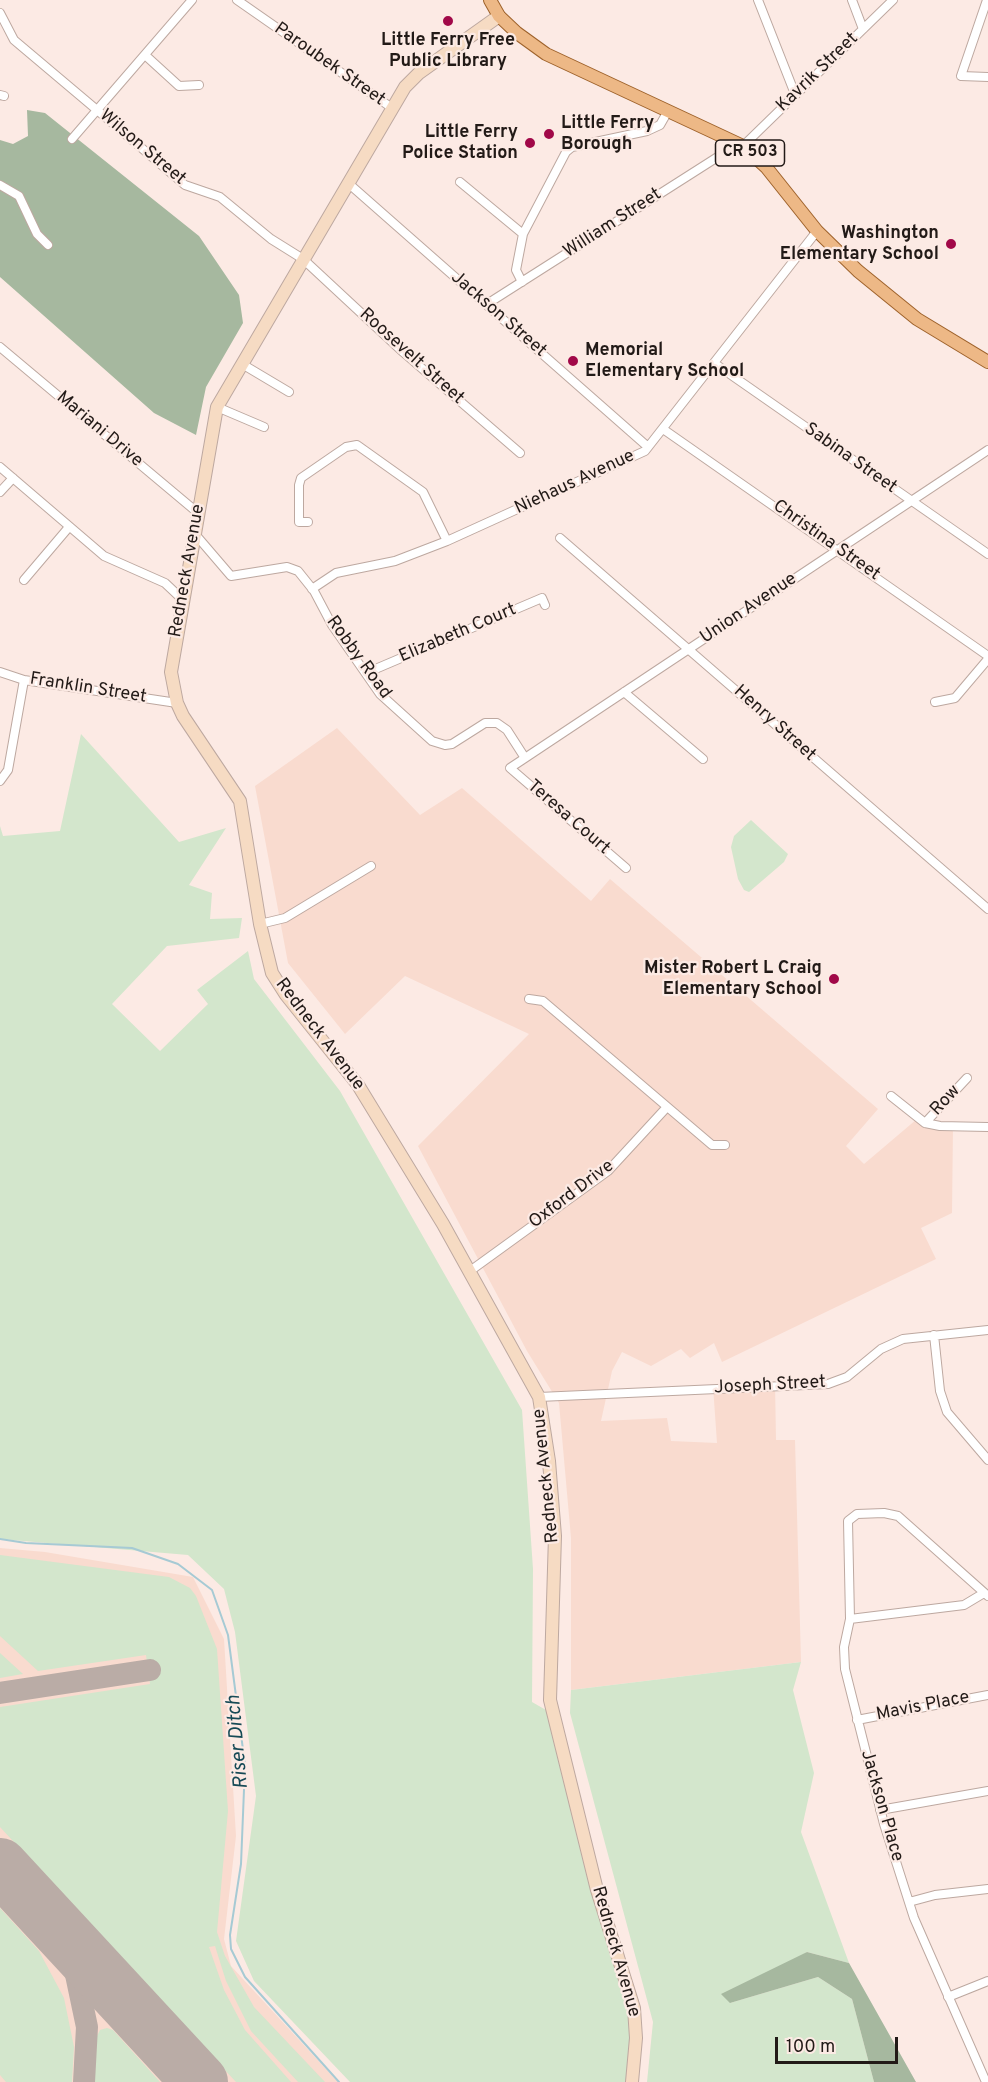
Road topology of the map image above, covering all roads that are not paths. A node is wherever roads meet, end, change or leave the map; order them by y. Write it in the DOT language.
graph roads {
  1 [pos="192,0"];
  2 [pos="237,0"];
  3 [pos="490,0"];
  4 [pos="758,0"];
  5 [pos="852,0"];
  6 [pos="893,0"];
  7 [pos="987,0"];
  8 [pos="0,14"];
  9 [pos="499,16"];
  10 [pos="863,29"];
  11 [pos="145,55"];
  12 [pos="988,77"];
  13 [pos="199,85"];
  14 [pos="795,94"];
  15 [pos="392,108"];
  16 [pos="97,110"];
  17 [pos="668,111"];
  18 [pos="72,139"];
  19 [pos="740,145"];
  20 [pos="348,183"];
  21 [pos="460,183"];
  22 [pos="0,185"];
  23 [pos="818,231"];
  24 [pos="523,234"];
  25 [pos="48,245"];
  26 [pos="303,259"];
  27 [pos="522,282"];
  28 [pos="487,304"];
  29 [pos="0,347"];
  30 [pos="988,362"];
  31 [pos="714,363"];
  32 [pos="242,364"];
  33 [pos="289,392"];
  34 [pos="217,407"];
  35 [pos="264,428"];
  36 [pos="663,429"];
  37 [pos="648,447"];
  38 [pos="988,450"];
  39 [pos="520,453"];
  40 [pos="0,467"];
  41 [pos="13,478"];
  42 [pos="0,492"];
  43 [pos="910,501"];
  44 [pos="198,513"];
  45 [pos="308,522"];
  46 [pos="69,527"];
  47 [pos="195,534"];
  48 [pos="560,538"];
  49 [pos="447,541"];
  50 [pos="838,549"];
  51 [pos="988,554"];
  52 [pos="24,580"];
  53 [pos="312,589"];
  54 [pos="183,600"];
  55 [pos="545,605"];
  56 [pos="690,648"];
  57 [pos="988,657"];
  58 [pos="0,672"];
  59 [pos="366,673"];
  60 [pos="24,680"];
  61 [pos="624,692"];
  62 [pos="935,702"];
  63 [pos="177,703"];
  64 [pos="525,758"];
  65 [pos="703,759"];
  66 [pos="510,768"];
  67 [pos="0,781"];
  68 [pos="370,866"];
  69 [pos="626,868"];
  70 [pos="988,909"];
  71 [pos="260,924"];
  72 [pos="529,999"];
  73 [pos="967,1078"];
  74 [pos="891,1096"];
  75 [pos="667,1107"];
  76 [pos="926,1123"];
  77 [pos="988,1127"];
  78 [pos="725,1145"];
  79 [pos="470,1271"];
  80 [pos="988,1330"];
  81 [pos="934,1335"];
  82 [pos="539,1397"];
  83 [pos="988,1460"];
  84 [pos="986,1594"];
  85 [pos="850,1619"];
  86 [pos="988,1695"];
  87 [pos="857,1720"];
  88 [pos="988,1791"];
  89 [pos="880,1810"];
  90 [pos="988,1889"];
  91 [pos="909,1902"];
  92 [pos="988,1981"];
  93 [pos="948,1997"];
  94 [pos="632,2082"];
  95 [pos="986,2082"];
  1 -- 11 [label="street"];
  2 -- 15 [label="street, Paroubek Street"];
  3 -- 9 [label="main road, CR 503"];
  4 -- 14 [label="street"];
  5 -- 10 [label="street"];
  6 -- 10 [label="street, Kavrik Street"];
  7 -- 12 [label="street"];
  8 -- 16 [label="street, Wilson Street"];
  9 -- 15 [label="street, Redneck Avenue"];
  9 -- 17 [label="main road, CR 503"];
  10 -- 14 [label="street, Kavrik Street"];
  11 -- 13 [label="street"];
  11 -- 16 [label="street"];
  14 -- 19 [label="street, Kavrik Street"];
  15 -- 20 [label="street, Redneck Avenue"];
  16 -- 18 [label="street"];
  16 -- 26 [label="street, Wilson Street"];
  17 -- 19 [label="main road, CR 503"];
  17 -- 24 [label="street"];
  19 -- 23 [label="main road, CR 503"];
  19 -- 27 [label="street, William Street"];
  20 -- 26 [label="street, Redneck Avenue"];
  20 -- 28 [label="street, Jackson Street"];
  21 -- 24 [label="street"];
  22 -- 25 [label="street"];
  23 -- 30 [label="main road, CR 503"];
  23 -- 31 [label="street, Niehaus Avenue"];
  24 -- 27 [label="street"];
  26 -- 32 [label="street, Redneck Avenue"];
  26 -- 39 [label="street, Roosevelt Street"];
  27 -- 28 [label="street, William Street"];
  28 -- 37 [label="street, Jackson Street"];
  29 -- 44 [label="street, Mariani Drive"];
  31 -- 36 [label="street, Niehaus Avenue"];
  31 -- 43 [label="street, Sabina Street"];
  32 -- 33 [label="street"];
  32 -- 34 [label="street, Redneck Avenue"];
  34 -- 35 [label="street"];
  34 -- 44 [label="street, Redneck Avenue"];
  36 -- 37 [label="street, Niehaus Avenue"];
  36 -- 50 [label="street, Christina Street"];
  37 -- 49 [label="street, Niehaus Avenue"];
  38 -- 43 [label="street, Union Avenue"];
  40 -- 41 [label="street"];
  41 -- 42 [label="street"];
  41 -- 46 [label="street"];
  43 -- 50 [label="street, Union Avenue"];
  43 -- 51 [label="street, Sabina Street"];
  44 -- 47 [label="street, Redneck Avenue"];
  45 -- 49 [label="street"];
  46 -- 52 [label="street"];
  46 -- 54 [label="street"];
  47 -- 53 [label="street, Robby Road"];
  47 -- 54 [label="street, Redneck Avenue"];
  48 -- 56 [label="street, Henry Street"];
  49 -- 53 [label="street, Niehaus Avenue"];
  50 -- 56 [label="street, Union Avenue"];
  50 -- 57 [label="street, Christina Street"];
  53 -- 59 [label="street, Robby Road"];
  54 -- 63 [label="street, Redneck Avenue"];
  55 -- 59 [label="street, Elizabeth Court"];
  56 -- 61 [label="street, Union Avenue"];
  56 -- 70 [label="street, Henry Street"];
  57 -- 62 [label="street"];
  58 -- 60 [label="street, Franklin Street"];
  59 -- 64 [label="street, Robby Road"];
  60 -- 63 [label="street, Franklin Street"];
  60 -- 67 [label="street"];
  61 -- 64 [label="street, Union Avenue"];
  61 -- 65 [label="street"];
  63 -- 71 [label="street, Redneck Avenue"];
  64 -- 66 [label="street, Union Avenue"];
  66 -- 69 [label="street, Teresa Court"];
  68 -- 71 [label="street"];
  71 -- 79 [label="street, Redneck Avenue"];
  72 -- 75 [label="street"];
  73 -- 76 [label="street, Row"];
  74 -- 76 [label="street"];
  75 -- 78 [label="street"];
  75 -- 79 [label="street, Oxford Drive"];
  76 -- 77 [label="street"];
  79 -- 82 [label="street, Redneck Avenue"];
  80 -- 81 [label="street, Joseph Street"];
  81 -- 82 [label="street, Joseph Street"];
  81 -- 83 [label="street"];
  82 -- 94 [label="street, Redneck Avenue"];
  84 -- 85 [label="street"];
  84 -- 85 [label="street, Jackson Place"];
  85 -- 87 [label="street, Jackson Place"];
  86 -- 87 [label="street, Mavis Place"];
  87 -- 89 [label="street, Jackson Place"];
  88 -- 89 [label="street"];
  89 -- 91 [label="street, Jackson Place"];
  90 -- 91 [label="street"];
  91 -- 93 [label="street, Jackson Place"];
  92 -- 93 [label="street"];
  93 -- 95 [label="street, Jackson Place"];
}
